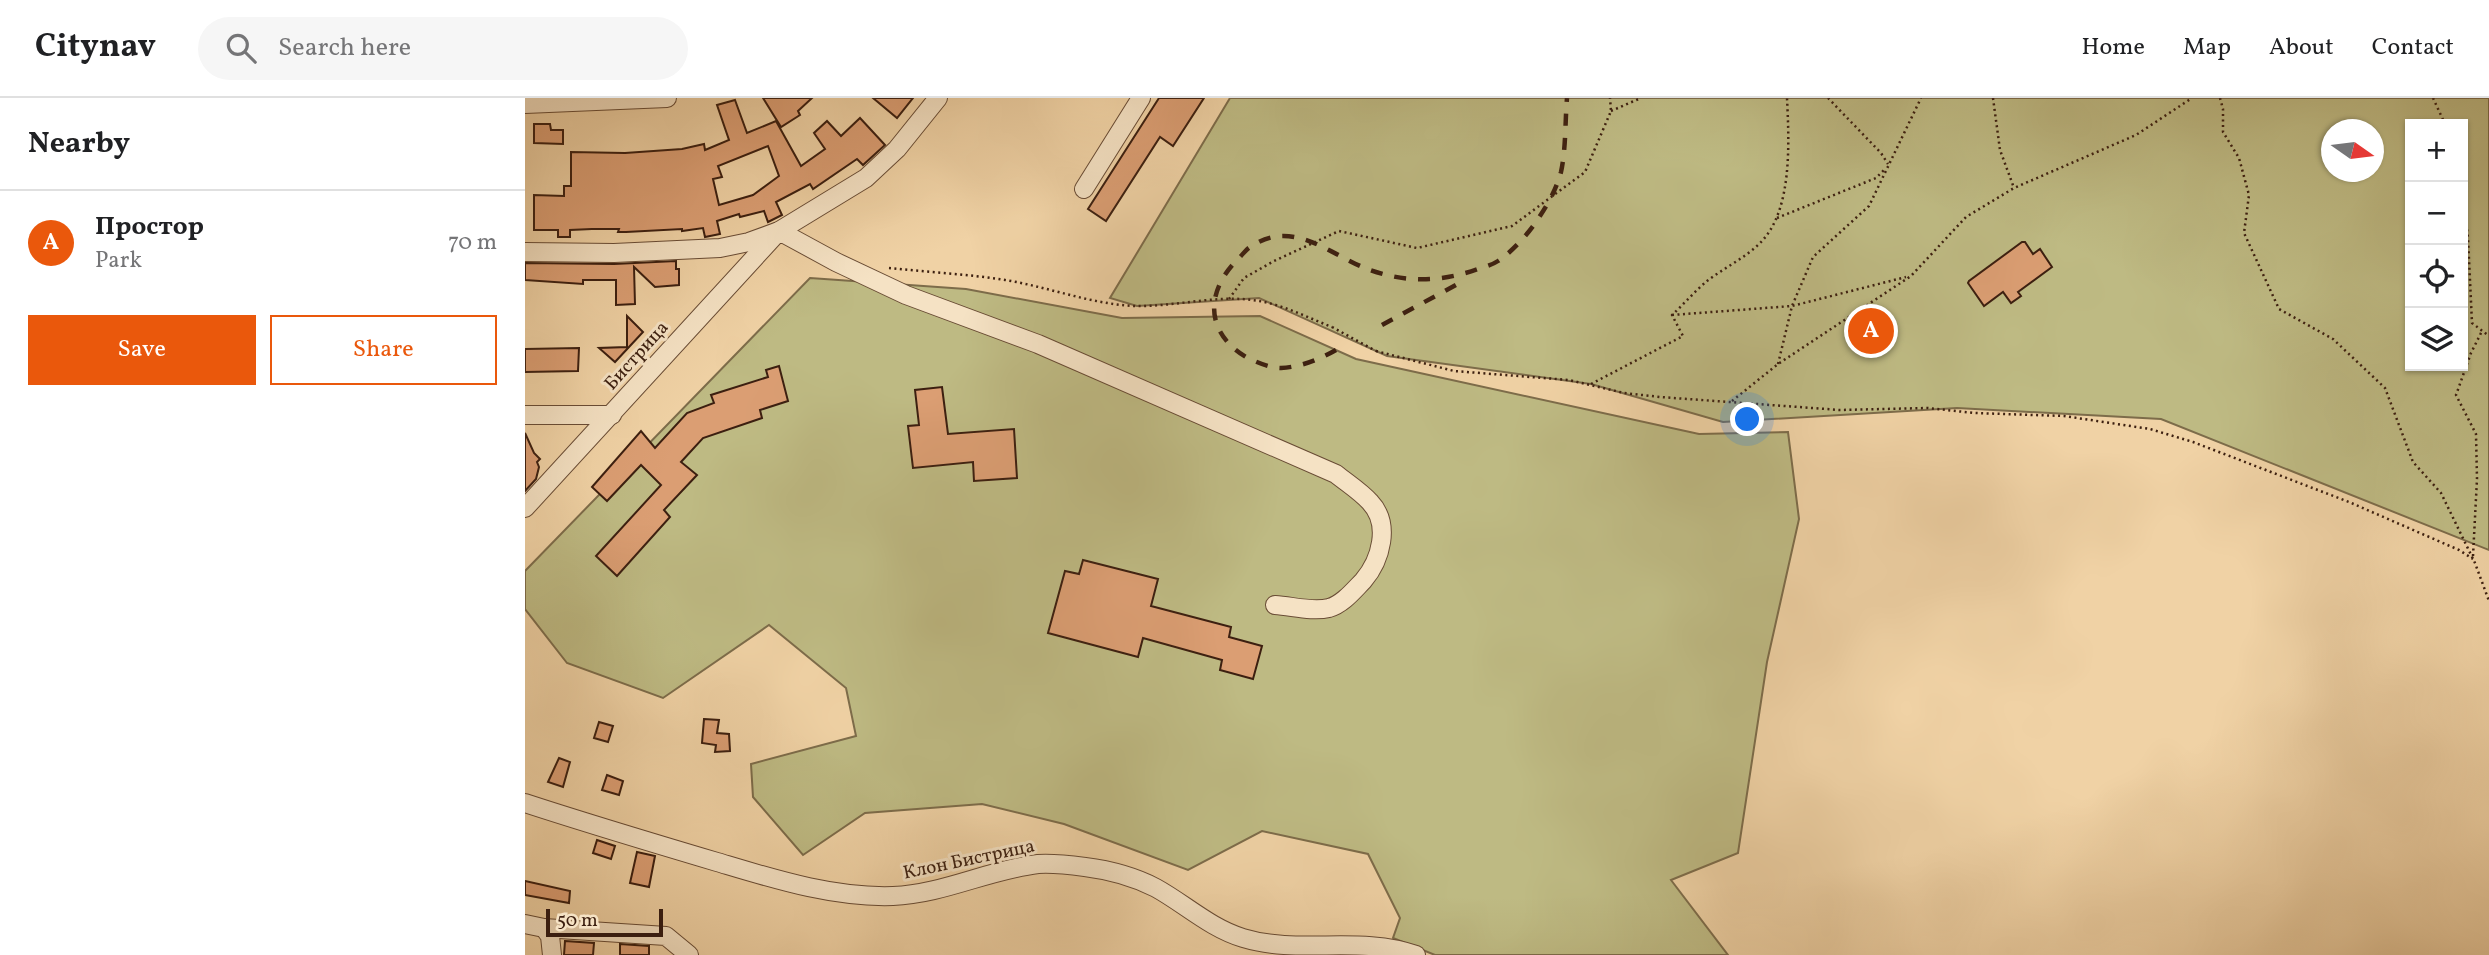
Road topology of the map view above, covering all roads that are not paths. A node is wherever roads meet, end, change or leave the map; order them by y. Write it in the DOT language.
graph roads {
  1 [pos="667,98"];
  2 [pos="938,98"];
  3 [pos="1141,98"];
  4 [pos="525,104"];
  5 [pos="1084,189"];
  6 [pos="779,231"];
  7 [pos="525,252"];
  8 [pos="525,415"];
  9 [pos="612,415"];
  10 [pos="525,508"];
  11 [pos="1275,605"];
  12 [pos="525,803"];
  13 [pos="525,924"];
  14 [pos="544,928"];
  15 [pos="552,955"];
  16 [pos="689,955"];
  17 [pos="1416,955"];
  1 -- 4 [label="street"];
  2 -- 6 [label="street"];
  3 -- 5 [label="street"];
  6 -- 7 [label="street"];
  6 -- 9 [label="street, Бистрица"];
  6 -- 11 [label="street"];
  8 -- 9 [label="street"];
  9 -- 10 [label="street, Бистрица"];
  12 -- 17 [label="street, Клон Бистрица"];
  13 -- 14 [label="street"];
  14 -- 15 [label="street"];
  14 -- 16 [label="street"];
}
